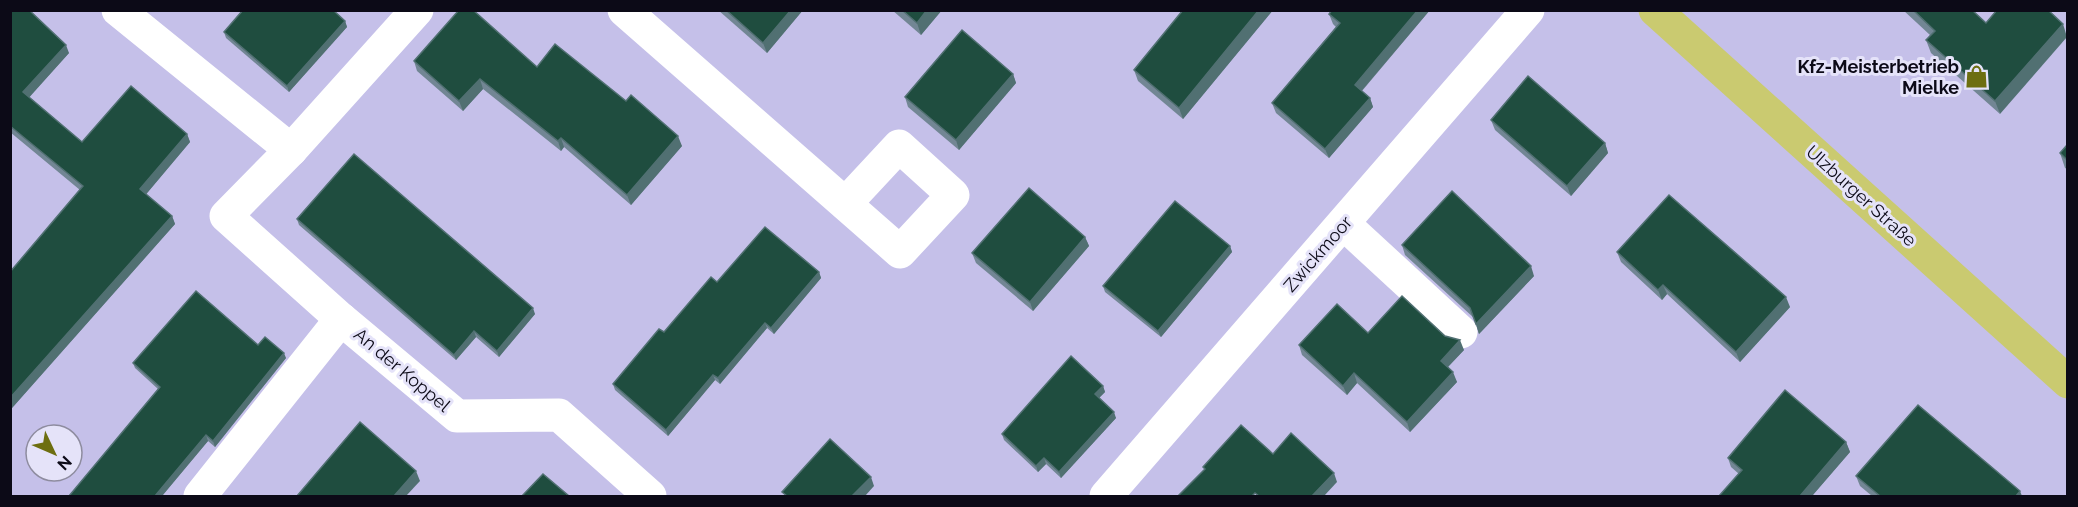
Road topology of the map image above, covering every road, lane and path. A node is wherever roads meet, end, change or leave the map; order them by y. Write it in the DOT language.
graph roads {
  1 [pos="118,10"];
  2 [pos="417,10"];
  3 [pos="624,10"];
  4 [pos="1528,10"];
  5 [pos="1655,10"];
  6 [pos="291,150"];
  7 [pos="845,204"];
  8 [pos="1344,224"];
  9 [pos="341,319"];
  10 [pos="1461,332"];
  11 [pos="2067,382"];
  12 [pos="200,496"];
  13 [pos="650,496"];
  14 [pos="1106,496"];
  1 -- 6 [label="street"];
  2 -- 6 [label="street, An der Koppel"];
  3 -- 7 [label="street"];
  4 -- 8 [label="street, Zwickmoor"];
  5 -- 11 [label="main road, Ulzburger Straße"];
  6 -- 9 [label="street, An der Koppel"];
  8 -- 10 [label="street"];
  8 -- 14 [label="street, Zwickmoor"];
  9 -- 12 [label="street, An der Koppel"];
  9 -- 13 [label="street, An der Koppel"];
}
